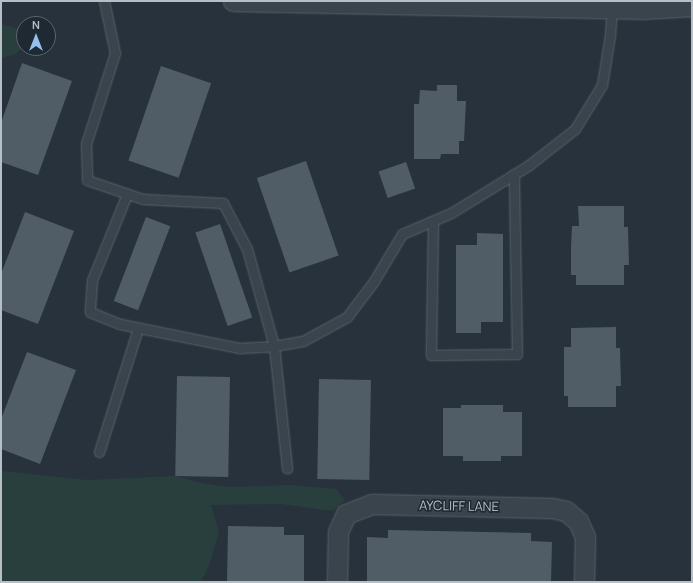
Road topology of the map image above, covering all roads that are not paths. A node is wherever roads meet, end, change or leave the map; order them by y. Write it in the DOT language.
graph roads {
  1 [pos="104,1"];
  2 [pos="233,1"];
  3 [pos="259,1"];
  4 [pos="403,2"];
  5 [pos="692,6"];
  6 [pos="612,8"];
  7 [pos="514,174"];
  8 [pos="127,194"];
  9 [pos="433,220"];
  10 [pos="138,328"];
  11 [pos="274,346"];
  12 [pos="99,452"];
  13 [pos="287,468"];
  14 [pos="337,582"];
  15 [pos="584,582"];
  1 -- 8 [label="lane"];
  2 -- 3 [label="street"];
  3 -- 4 [label="street"];
  4 -- 6 [label="street"];
  5 -- 6 [label="street"];
  6 -- 7 [label="lane"];
  7 -- 9 [label="lane"];
  7 -- 9 [label="lane"];
  8 -- 10 [label="lane"];
  8 -- 11 [label="lane"];
  9 -- 11 [label="lane"];
  10 -- 11 [label="lane"];
  10 -- 12 [label="lane"];
  11 -- 13 [label="lane"];
  14 -- 15 [label="street, AYCLIFF LANE"];
}
